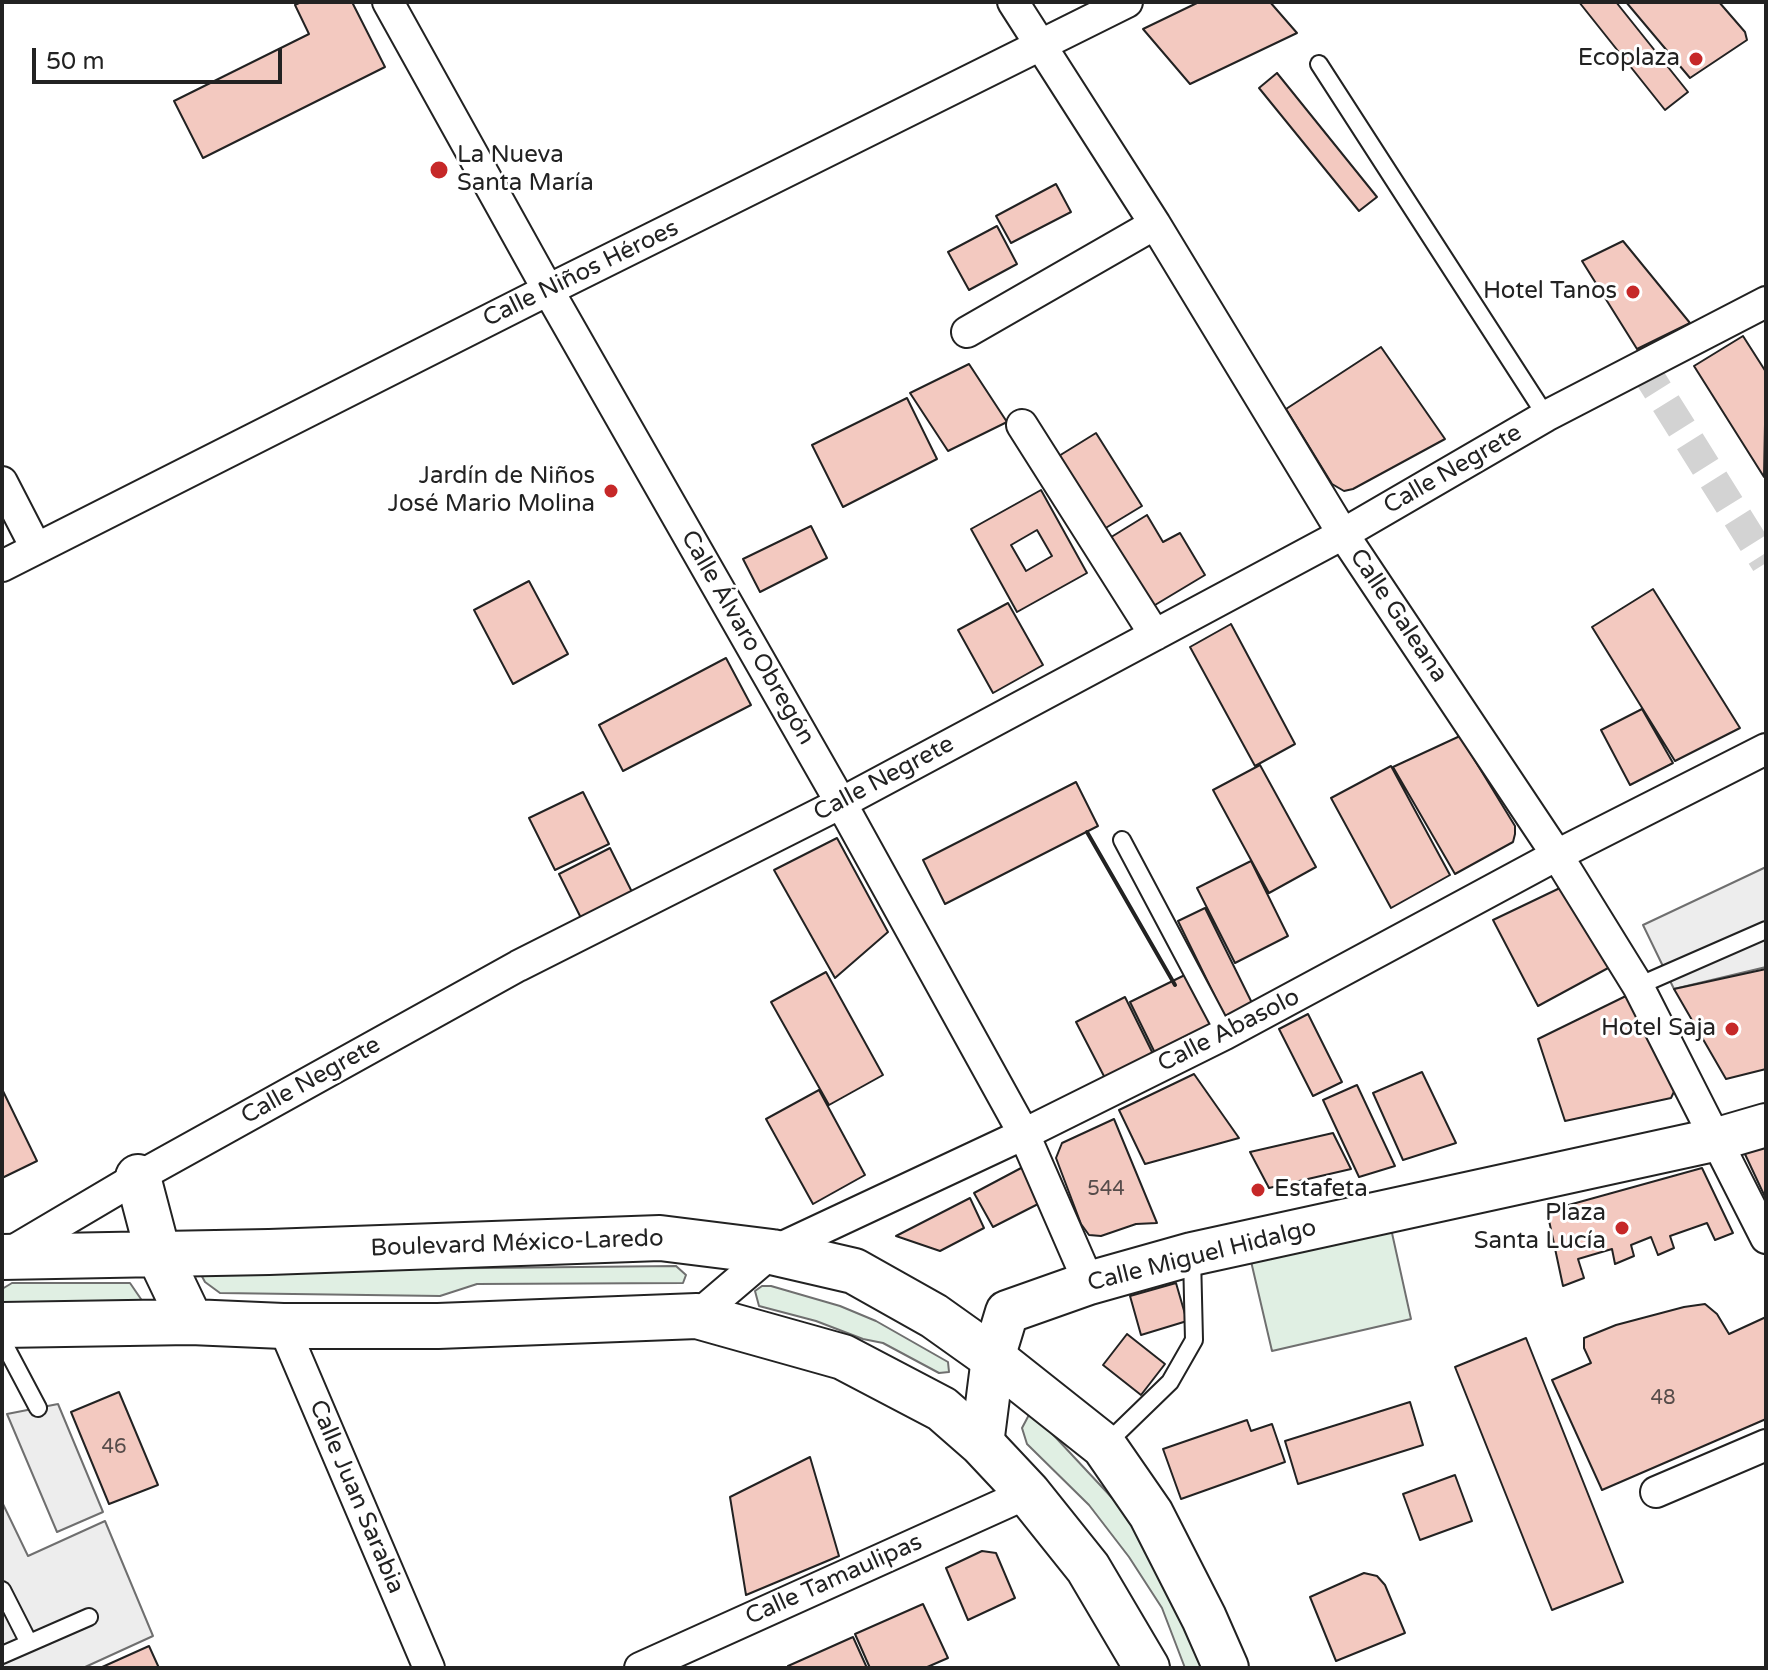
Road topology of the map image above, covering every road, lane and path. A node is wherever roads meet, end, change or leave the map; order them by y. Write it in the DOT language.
graph roads {
  1 [pos="388,2"];
  2 [pos="1013,2"];
  3 [pos="1127,2"];
  4 [pos="1040,46"];
  5 [pos="1319,64"];
  6 [pos="1155,224"];
  7 [pos="548,290"];
  8 [pos="1766,302"];
  9 [pos="967,332"];
  10 [pos="1546,416"];
  11 [pos="1022,425"];
  12 [pos="2,482"];
  13 [pos="1343,534"];
  14 [pos="36,548"];
  15 [pos="2,566"];
  16 [pos="1155,635"];
  17 [pos="1766,749"];
  18 [pos="841,803"];
  19 [pos="1122,840"];
  20 [pos="1557,855"];
  21 [pos="1766,930"];
  22 [pos="1638,986"];
  23 [pos="1225,1034"];
  24 [pos="1766,1125"];
  25 [pos="1024,1134"];
  26 [pos="1718,1139"];
  27 [pos="138,1177"];
  28 [pos="1766,1238"];
  29 [pos="772,1252"];
  30 [pos="158,1253"];
  31 [pos="1192,1254"];
  32 [pos="2,1257"];
  33 [pos="1089,1283"];
  34 [pos="697,1316"];
  35 [pos="191,1322"];
  36 [pos="2,1325"];
  37 [pos="283,1326"];
  38 [pos="2,1340"];
  39 [pos="993,1358"];
  40 [pos="38,1408"];
  41 [pos="982,1444"];
  42 [pos="1766,1445"];
  43 [pos="1104,1446"];
  44 [pos="1656,1492"];
  45 [pos="1028,1493"];
  46 [pos="2,1590"];
  47 [pos="89,1617"];
  48 [pos="29,1643"];
  49 [pos="2,1655"];
  50 [pos="429,1668"];
  51 [pos="640,1668"];
  52 [pos="1147,1668"];
  53 [pos="1226,1668"];
  1 -- 7 [label="street, Calle Álvaro Obregón"];
  2 -- 4 [label="street, Calle Galeana"];
  3 -- 4 [label="street, Calle Niños Héroes"];
  4 -- 6 [label="street, Calle Galeana"];
  4 -- 7 [label="street, Calle Niños Héroes"];
  5 -- 10 [label="lane"];
  6 -- 9 [label="street"];
  6 -- 13 [label="street, Calle Galeana"];
  7 -- 14 [label="street, Calle Niños Héroes"];
  7 -- 18 [label="street, Calle Álvaro Obregón"];
  8 -- 10 [label="street, Calle Negrete"];
  10 -- 13 [label="street, Calle Negrete"];
  11 -- 16 [label="street"];
  12 -- 14 [label="street"];
  13 -- 16 [label="street, Calle Negrete"];
  13 -- 20 [label="street, Calle Galeana"];
  14 -- 15 [label="street, Calle Niños Héroes"];
  16 -- 18 [label="street, Calle Negrete"];
  17 -- 20 [label="street, Calle Abasolo"];
  18 -- 25 [label="street, Calle Álvaro Obregón"];
  18 -- 27 [label="street, Calle Negrete"];
  19 -- 23 [label="lane"];
  20 -- 22 [label="street, Calle Galeana"];
  20 -- 23 [label="street, Calle Abasolo"];
  21 -- 22 [label="lane"];
  22 -- 26 [label="street, Calle Galeana"];
  23 -- 25 [label="street, Calle Abasolo"];
  24 -- 26 [label="street, Calle Miguel Hidalgo"];
  25 -- 29 [label="street, Calle Abasolo"];
  25 -- 33 [label="street, Calle Álvaro Obregón"];
  26 -- 28 [label="street, Calle Galeana"];
  26 -- 31 [label="street, Calle Miguel Hidalgo"];
  27 -- 30 [label="main road"];
  27 -- 32 [label="street, Calle Negrete"];
  29 -- 30 [label="main road, Boulevard México-Laredo"];
  29 -- 34 [label="street, Calle Abasolo"];
  29 -- 39 [label="main road, Boulevard México-Laredo"];
  30 -- 32 [label="main road, Boulevard México-Laredo"];
  30 -- 35 [label="main road"];
  31 -- 33 [label="street, Calle Miguel Hidalgo"];
  31 -- 43 [label="lane"];
  33 -- 39 [label="street, Calle Miguel Hidalgo"];
  34 -- 37 [label="main road"];
  34 -- 41 [label="main road"];
  35 -- 36 [label="main road"];
  35 -- 37 [label="main road"];
  37 -- 50 [label="street, Calle Juan Sarabia"];
  38 -- 40 [label="lane"];
  39 -- 41 [label="street, Calle Miguel Hidalgo"];
  39 -- 43 [label="main road, Boulevard México-Laredo"];
  41 -- 45 [label="main road"];
  42 -- 44 [label="street"];
  43 -- 53 [label="main road, Boulevard México-Laredo"];
  45 -- 51 [label="street, Calle Tamaulipas"];
  45 -- 52 [label="main road"];
  46 -- 48 [label="lane"];
  47 -- 48 [label="lane"];
  48 -- 49 [label="lane"];
}
